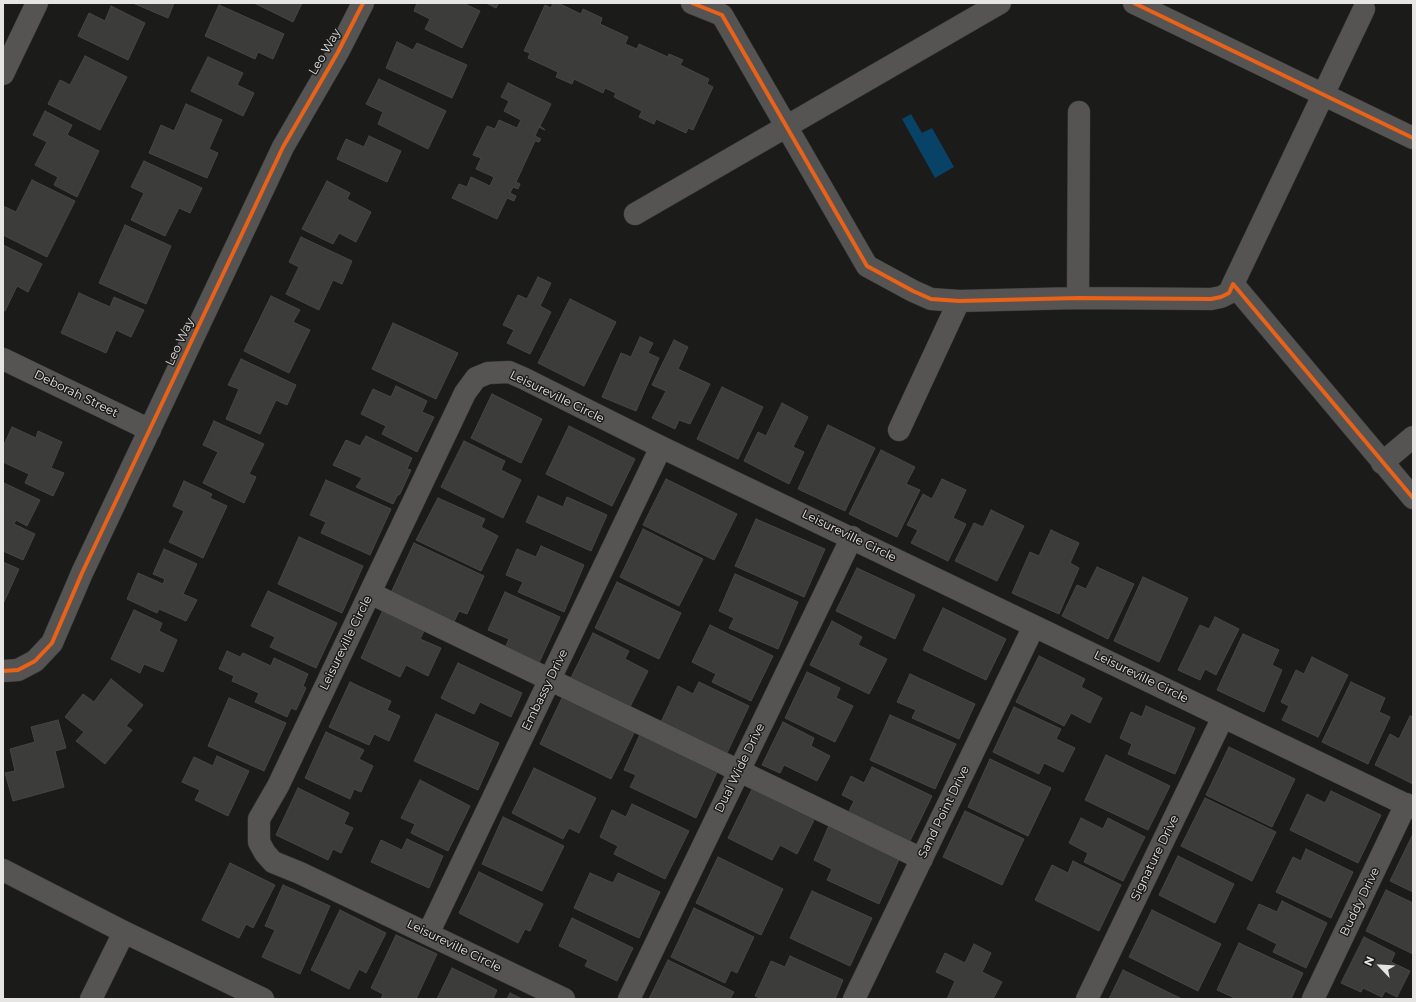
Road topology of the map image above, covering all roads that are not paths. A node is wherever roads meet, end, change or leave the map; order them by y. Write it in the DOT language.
graph roads {
  1 [pos="37,3"];
  2 [pos="363,3"];
  3 [pos="692,3"];
  4 [pos="1000,3"];
  5 [pos="1134,3"];
  6 [pos="725,9"];
  7 [pos="1364,9"];
  8 [pos="3,74"];
  9 [pos="1324,95"];
  10 [pos="1079,112"];
  11 [pos="787,126"];
  12 [pos="1413,138"];
  13 [pos="635,214"];
  14 [pos="1233,284"];
  15 [pos="1078,298"];
  16 [pos="959,301"];
  17 [pos="3,359"];
  18 [pos="150,430"];
  19 [pos="898,430"];
  20 [pos="1413,437"];
  21 [pos="661,447"];
  22 [pos="1382,462"];
  23 [pos="1413,498"];
  24 [pos="852,537"];
  25 [pos="370,593"];
  26 [pos="1034,626"];
  27 [pos="3,671"];
  28 [pos="550,680"];
  29 [pos="1223,717"];
  30 [pos="739,771"];
  31 [pos="1410,806"];
  32 [pos="922,859"];
  33 [pos="3,870"];
  34 [pos="124,932"];
  35 [pos="428,934"];
  36 [pos="92,999"];
  37 [pos="263,999"];
  38 [pos="564,999"];
  39 [pos="629,999"];
  40 [pos="854,999"];
  41 [pos="1087,999"];
  42 [pos="1313,999"];
  1 -- 8 [label="street"];
  2 -- 18 [label="street, Leo Way"];
  3 -- 6 [label="street"];
  4 -- 11 [label="street"];
  5 -- 9 [label="street"];
  6 -- 11 [label="street"];
  7 -- 9 [label="street"];
  9 -- 12 [label="street"];
  9 -- 14 [label="street"];
  10 -- 15 [label="street"];
  11 -- 13 [label="street"];
  11 -- 16 [label="street"];
  14 -- 15 [label="street"];
  14 -- 22 [label="street"];
  15 -- 16 [label="street"];
  16 -- 19 [label="street"];
  17 -- 18 [label="street, Deborah Street"];
  18 -- 27 [label="street, Leo Way"];
  20 -- 22 [label="street"];
  21 -- 24 [label="street, Leisureville Circle"];
  21 -- 25 [label="street, Leisureville Circle"];
  21 -- 28 [label="street, Embassy Drive"];
  22 -- 23 [label="street"];
  24 -- 26 [label="street, Leisureville Circle"];
  24 -- 30 [label="street, Dual Wide Drive"];
  25 -- 28 [label="street"];
  25 -- 35 [label="street, Leisureville Circle"];
  26 -- 29 [label="street, Leisureville Circle"];
  26 -- 32 [label="street, Sand Point Drive"];
  28 -- 30 [label="street"];
  28 -- 35 [label="street, Embassy Drive"];
  29 -- 31 [label="street, Leisureville Circle"];
  29 -- 41 [label="street, Signature Drive"];
  30 -- 32 [label="street"];
  30 -- 39 [label="street, Dual Wide Drive"];
  31 -- 42 [label="street, Buddy Drive"];
  32 -- 40 [label="street, Sand Point Drive"];
  33 -- 34 [label="street"];
  34 -- 36 [label="street"];
  34 -- 37 [label="street"];
  35 -- 38 [label="street, Leisureville Circle"];
}
